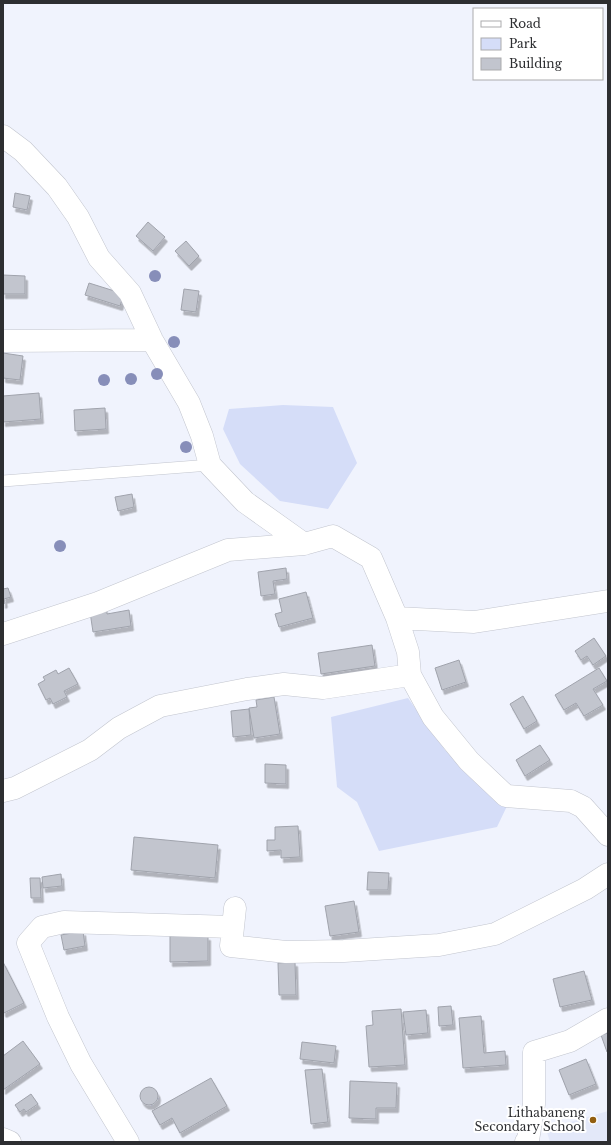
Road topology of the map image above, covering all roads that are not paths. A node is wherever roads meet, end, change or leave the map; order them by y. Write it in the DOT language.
graph roads {
  1 [pos="3,136"];
  2 [pos="152,340"];
  3 [pos="3,341"];
  4 [pos="210,465"];
  5 [pos="3,481"];
  6 [pos="304,544"];
  7 [pos="608,601"];
  8 [pos="397,618"];
  9 [pos="3,634"];
  10 [pos="410,675"];
  11 [pos="3,791"];
  12 [pos="608,835"];
  13 [pos="608,874"];
  14 [pos="608,1019"];
  15 [pos="3,1139"];
  16 [pos="10,1142"];
  17 [pos="128,1142"];
  18 [pos="526,1142"];
  1 -- 2 [label="street"];
  2 -- 3 [label="street"];
  2 -- 4 [label="street"];
  4 -- 5 [label="lane"];
  4 -- 6 [label="street"];
  6 -- 8 [label="street"];
  6 -- 9 [label="street"];
  7 -- 8 [label="street"];
  8 -- 10 [label="street"];
  10 -- 11 [label="street"];
  10 -- 12 [label="street"];
  13 -- 17 [label="street"];
  14 -- 18 [label="street"];
  15 -- 16 [label="street"];
}
